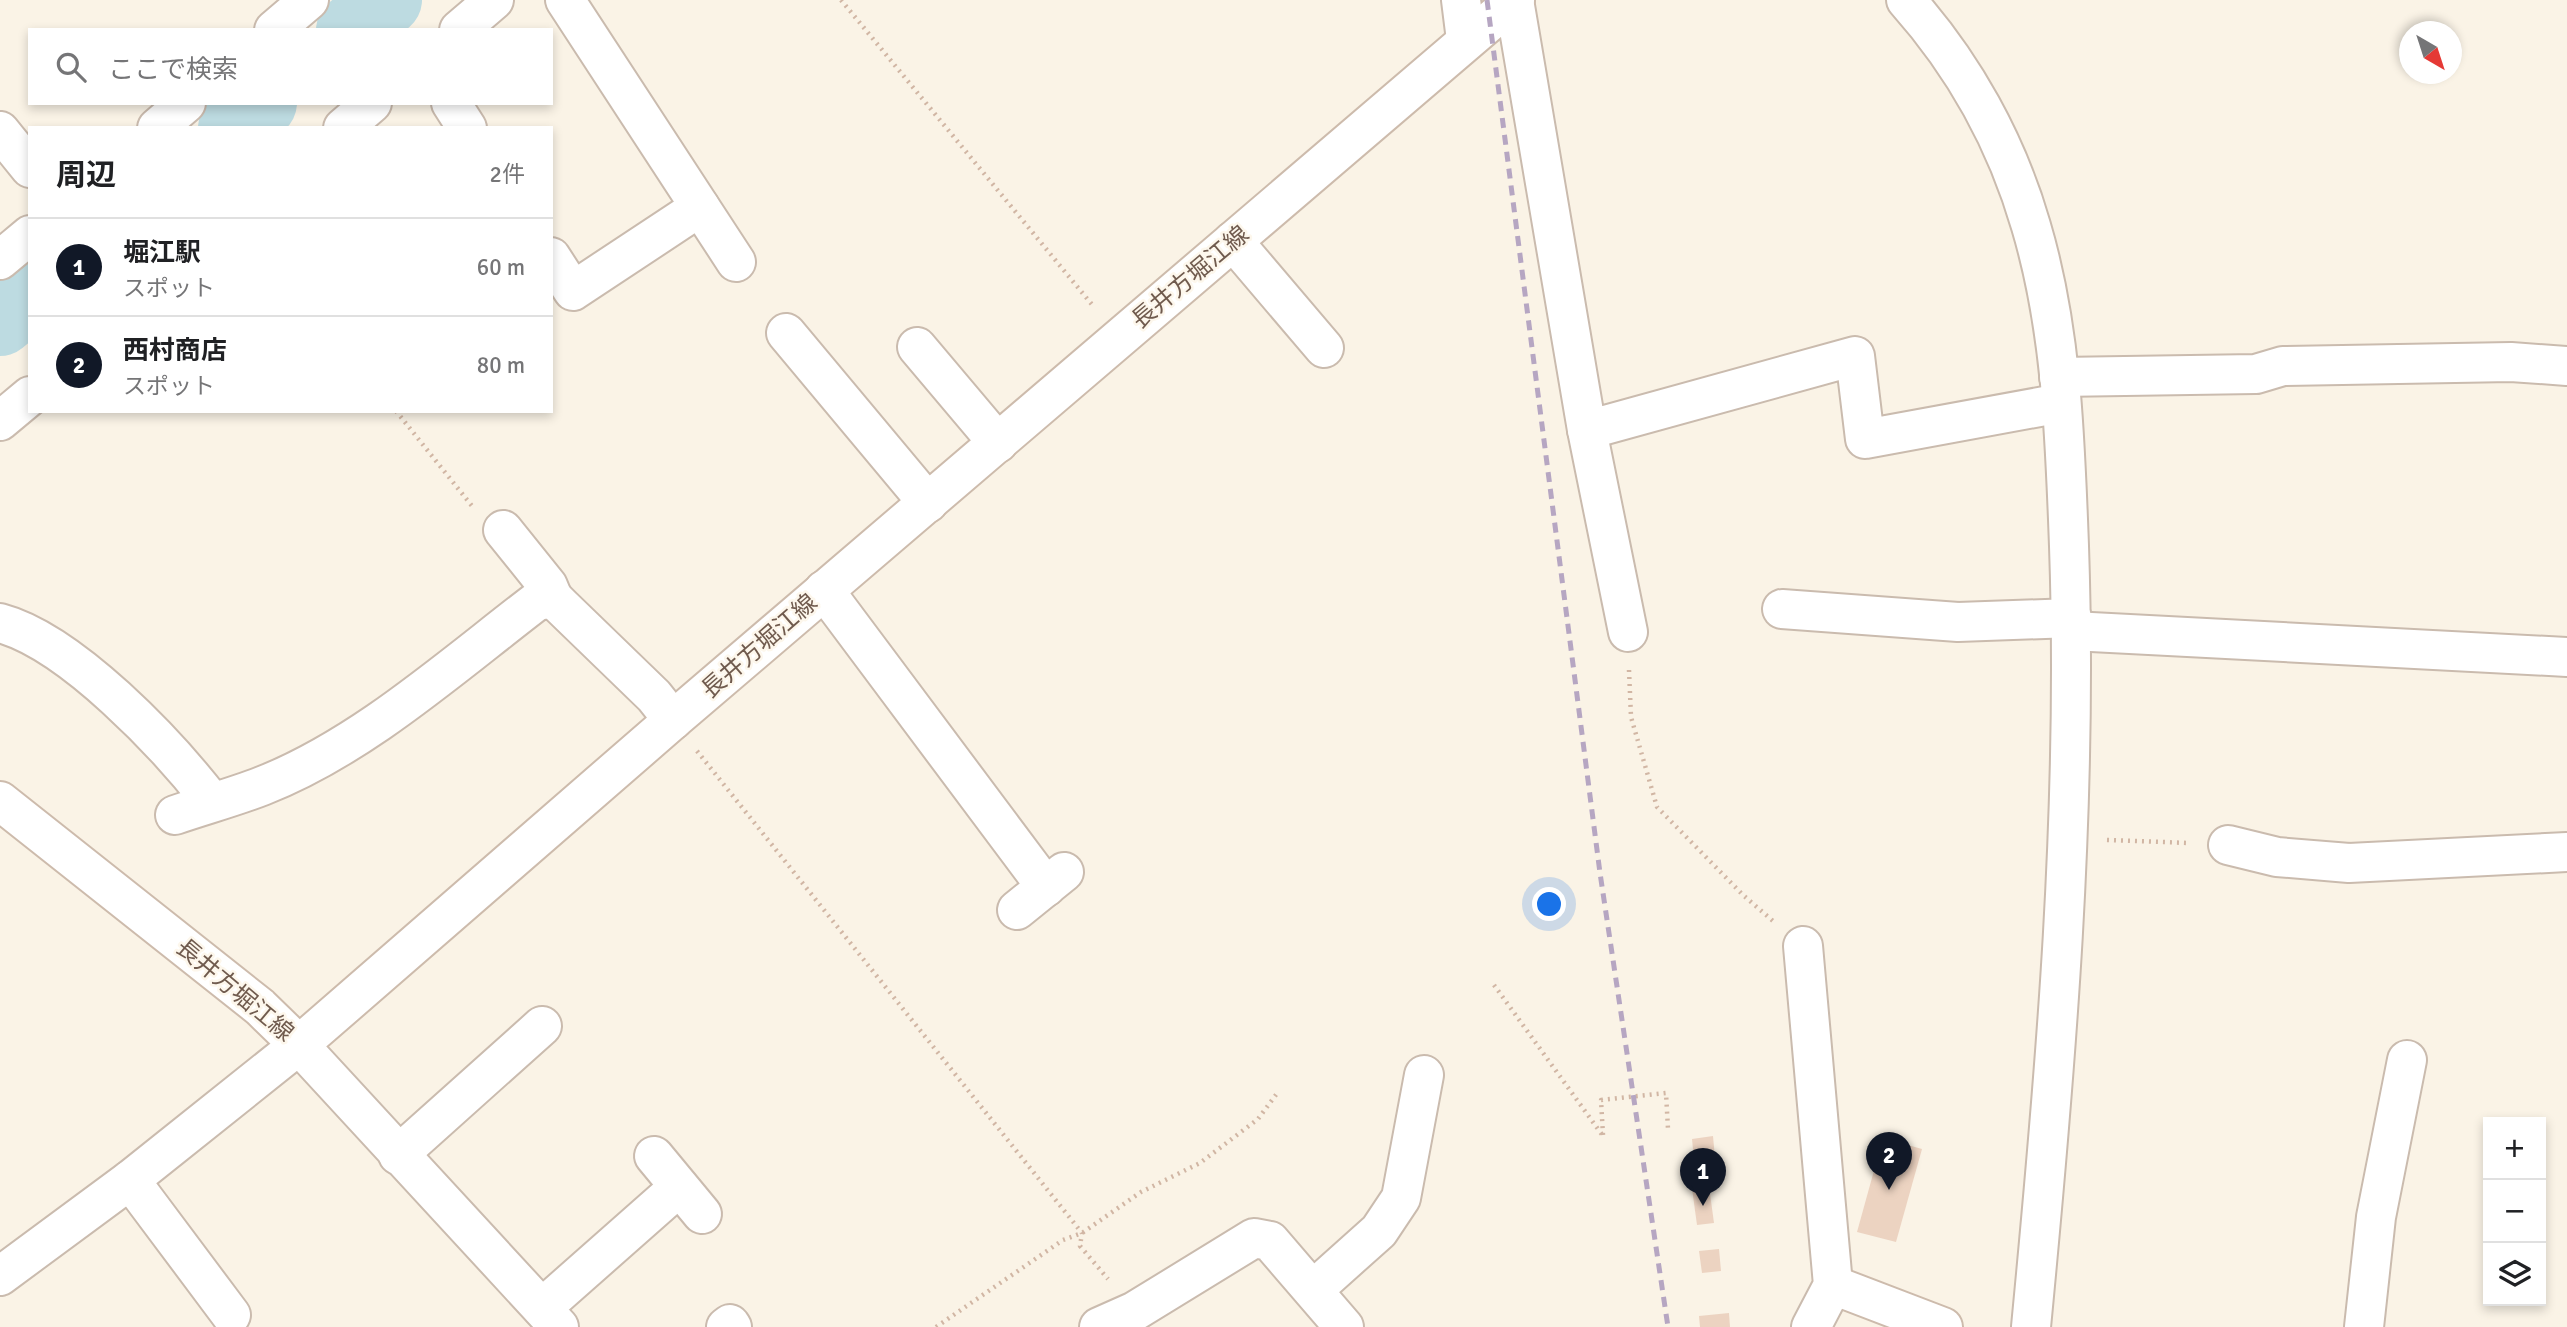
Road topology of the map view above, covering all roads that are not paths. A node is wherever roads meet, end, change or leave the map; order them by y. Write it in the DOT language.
graph roads {
  1 [pos="309,0"];
  2 [pos="494,0"];
  3 [pos="565,0"];
  4 [pos="1461,0"];
  5 [pos="1515,0"];
  6 [pos="1906,0"];
  7 [pos="276,28"];
  8 [pos="461,28"];
  9 [pos="1466,40"];
  10 [pos="185,105"];
  11 [pos="370,105"];
  12 [pos="451,105"];
  13 [pos="159,126"];
  14 [pos="345,126"];
  15 [pos="466,126"];
  16 [pos="0,131"];
  17 [pos="28,166"];
  18 [pos="700,207"];
  19 [pos="28,237"];
  20 [pos="1233,241"];
  21 [pos="0,260"];
  22 [pos="553,260"];
  23 [pos="736,262"];
  24 [pos="786,333"];
  25 [pos="917,347"];
  26 [pos="1324,348"];
  27 [pos="2567,366"];
  28 [pos="2060,390"];
  29 [pos="28,398"];
  30 [pos="0,421"];
  31 [pos="1587,430"];
  32 [pos="998,443"];
  33 [pos="928,503"];
  34 [pos="503,530"];
  35 [pos="824,590"];
  36 [pos="553,598"];
  37 [pos="1782,608"];
  38 [pos="0,623"];
  39 [pos="2072,625"];
  40 [pos="1628,632"];
  41 [pos="2567,657"];
  42 [pos="673,720"];
  43 [pos="0,801"];
  44 [pos="212,802"];
  45 [pos="176,815"];
  46 [pos="2228,845"];
  47 [pos="2567,852"];
  48 [pos="1042,890"];
  49 [pos="1802,946"];
  50 [pos="542,1026"];
  51 [pos="299,1045"];
  52 [pos="2407,1060"];
  53 [pos="1424,1075"];
  54 [pos="398,1155"];
  55 [pos="654,1156"];
  56 [pos="130,1180"];
  57 [pos="0,1276"];
  58 [pos="1833,1285"];
  59 [pos="1313,1290"];
  60 [pos="231,1315"];
  61 [pos="550,1318"];
  62 [pos="1142,1319"];
  63 [pos="726,1327"];
  64 [pos="733,1327"];
  65 [pos="1099,1327"];
  66 [pos="1344,1327"];
  67 [pos="1811,1327"];
  68 [pos="1942,1327"];
  69 [pos="2031,1327"];
  70 [pos="2364,1327"];
  1 -- 7 [label="street"];
  2 -- 8 [label="street"];
  3 -- 18 [label="street"];
  4 -- 9 [label="street"];
  5 -- 9 [label="street, 長井方堀江線"];
  5 -- 31 [label="street"];
  6 -- 28 [label="street"];
  9 -- 20 [label="street, 長井方堀江線"];
  10 -- 13 [label="street"];
  11 -- 14 [label="street"];
  12 -- 15 [label="street"];
  16 -- 17 [label="street"];
  18 -- 22 [label="street"];
  18 -- 23 [label="street"];
  19 -- 21 [label="street"];
  20 -- 26 [label="street"];
  20 -- 32 [label="street, 長井方堀江線"];
  24 -- 33 [label="street"];
  25 -- 32 [label="street"];
  27 -- 28 [label="street"];
  28 -- 31 [label="street"];
  28 -- 39 [label="street"];
  29 -- 30 [label="street"];
  31 -- 40 [label="street"];
  32 -- 33 [label="street, 長井方堀江線"];
  33 -- 35 [label="street, 長井方堀江線"];
  34 -- 36 [label="street"];
  35 -- 42 [label="street, 長井方堀江線"];
  35 -- 48 [label="street"];
  36 -- 42 [label="street"];
  36 -- 44 [label="street"];
  37 -- 39 [label="street"];
  38 -- 44 [label="street"];
  39 -- 41 [label="street"];
  39 -- 69 [label="street"];
  42 -- 51 [label="street, 長井方堀江線"];
  43 -- 51 [label="street, 長井方堀江線"];
  44 -- 45 [label="street"];
  46 -- 47 [label="street"];
  49 -- 58 [label="street"];
  50 -- 54 [label="street"];
  51 -- 54 [label="street"];
  51 -- 56 [label="street"];
  52 -- 70 [label="street"];
  53 -- 59 [label="street"];
  54 -- 61 [label="street"];
  55 -- 61 [label="street"];
  56 -- 57 [label="street"];
  56 -- 60 [label="street"];
  58 -- 67 [label="street"];
  58 -- 68 [label="street"];
  59 -- 62 [label="street"];
  59 -- 66 [label="street"];
  62 -- 65 [label="street"];
  63 -- 64 [label="street"];
}
